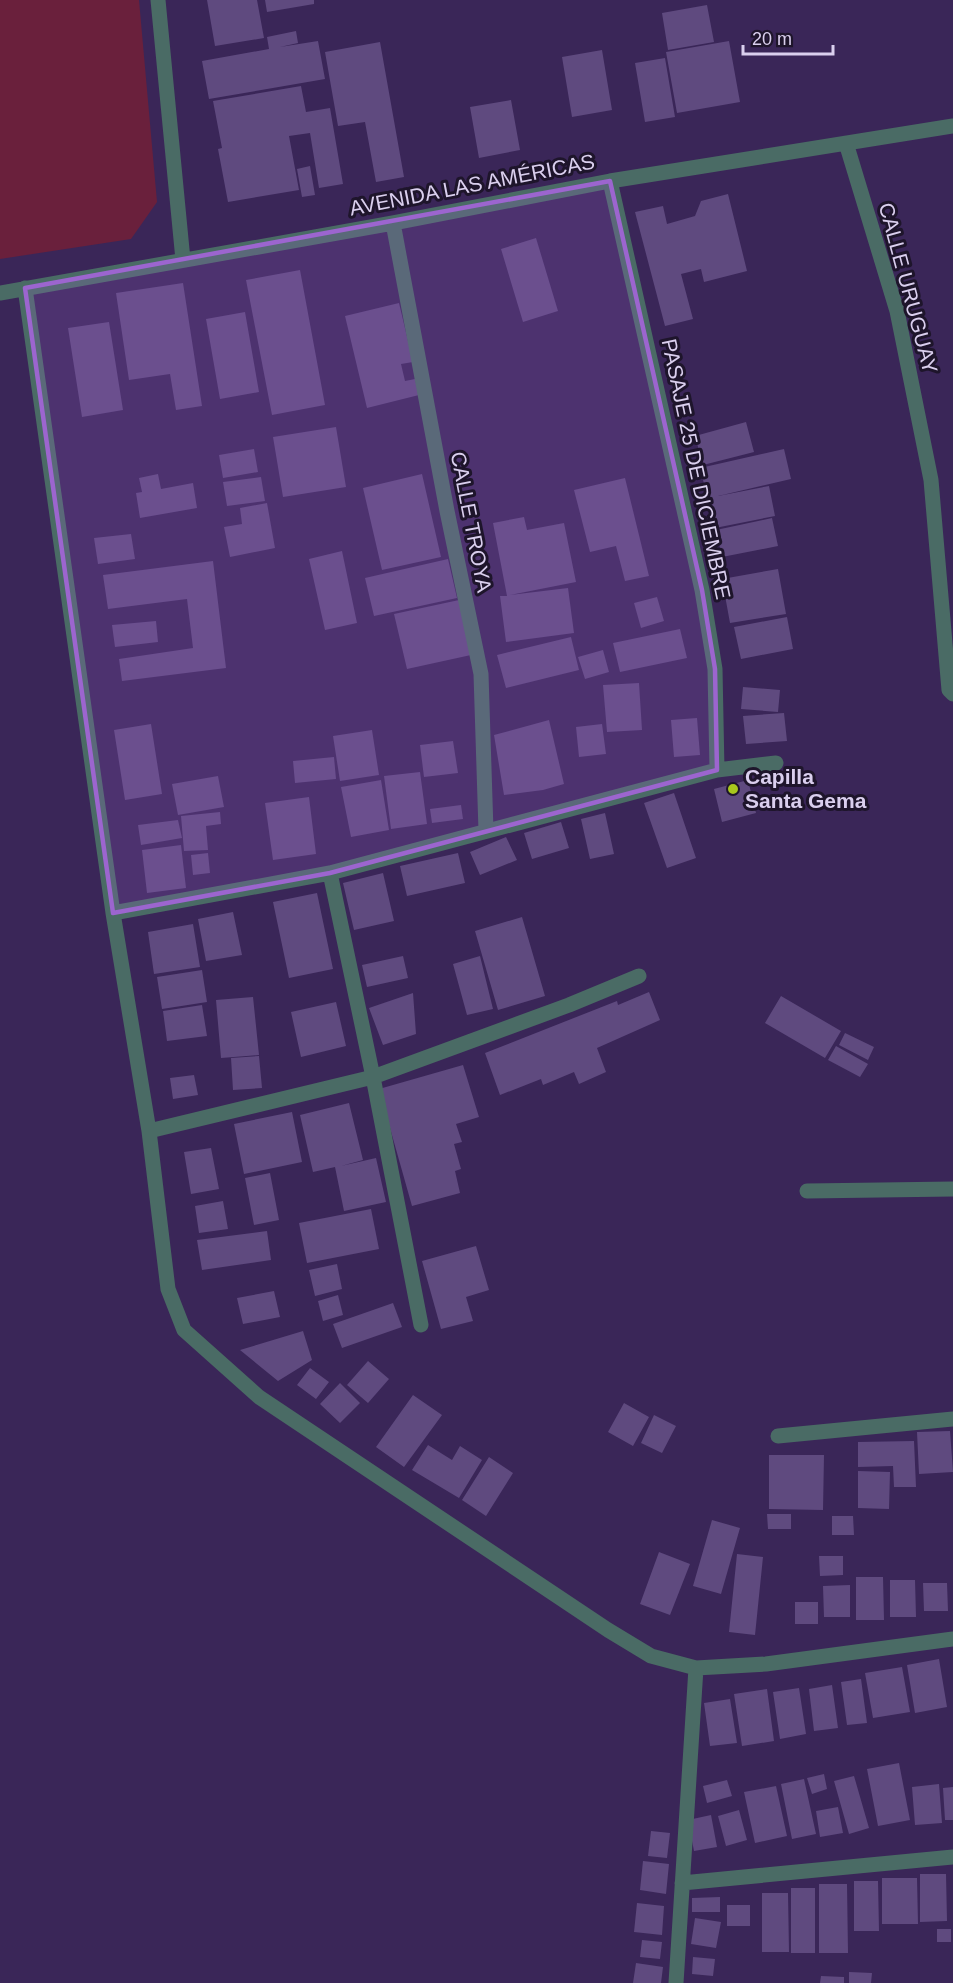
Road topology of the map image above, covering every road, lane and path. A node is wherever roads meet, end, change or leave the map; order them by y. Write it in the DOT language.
graph roads {
  1 [pos="158,0"];
  2 [pos="953,126"];
  3 [pos="846,143"];
  4 [pos="610,180"];
  5 [pos="393,223"];
  6 [pos="183,260"];
  7 [pos="25,288"];
  8 [pos="0,293"];
  9 [pos="953,694"];
  10 [pos="776,763"];
  11 [pos="717,770"];
  12 [pos="486,831"];
  13 [pos="330,873"];
  14 [pos="113,913"];
  15 [pos="639,976"];
  16 [pos="373,1077"];
  17 [pos="149,1131"];
  18 [pos="953,1189"];
  19 [pos="807,1191"];
  20 [pos="421,1325"];
  21 [pos="953,1419"];
  22 [pos="778,1436"];
  23 [pos="953,1640"];
  24 [pos="696,1668"];
  25 [pos="953,1857"];
  26 [pos="682,1883"];
  27 [pos="676,1983"];
  1 -- 6 [label="street"];
  2 -- 3 [label="street, AVENIDA LAS AMÉRICAS"];
  3 -- 4 [label="street, AVENIDA LAS AMÉRICAS"];
  3 -- 9 [label="street, CALLE URUGUAY"];
  4 -- 5 [label="street, AVENIDA LAS AMÉRICAS"];
  4 -- 11 [label="street, PASAJE 25 DE DICIEMBRE"];
  5 -- 6 [label="street, AVENIDA LAS AMÉRICAS"];
  5 -- 12 [label="street, CALLE TROYA"];
  6 -- 7 [label="street, AVENIDA LAS AMÉRICAS"];
  7 -- 8 [label="street, AVENIDA LAS AMÉRICAS"];
  7 -- 14 [label="street"];
  10 -- 11 [label="street"];
  11 -- 12 [label="street"];
  12 -- 13 [label="street"];
  13 -- 14 [label="street"];
  13 -- 16 [label="street"];
  14 -- 17 [label="street"];
  15 -- 16 [label="street"];
  16 -- 17 [label="street"];
  16 -- 20 [label="street"];
  17 -- 24 [label="street"];
  18 -- 19 [label="street"];
  21 -- 22 [label="street"];
  23 -- 24 [label="street"];
  24 -- 26 [label="street"];
  25 -- 26 [label="street"];
  26 -- 27 [label="street"];
}
